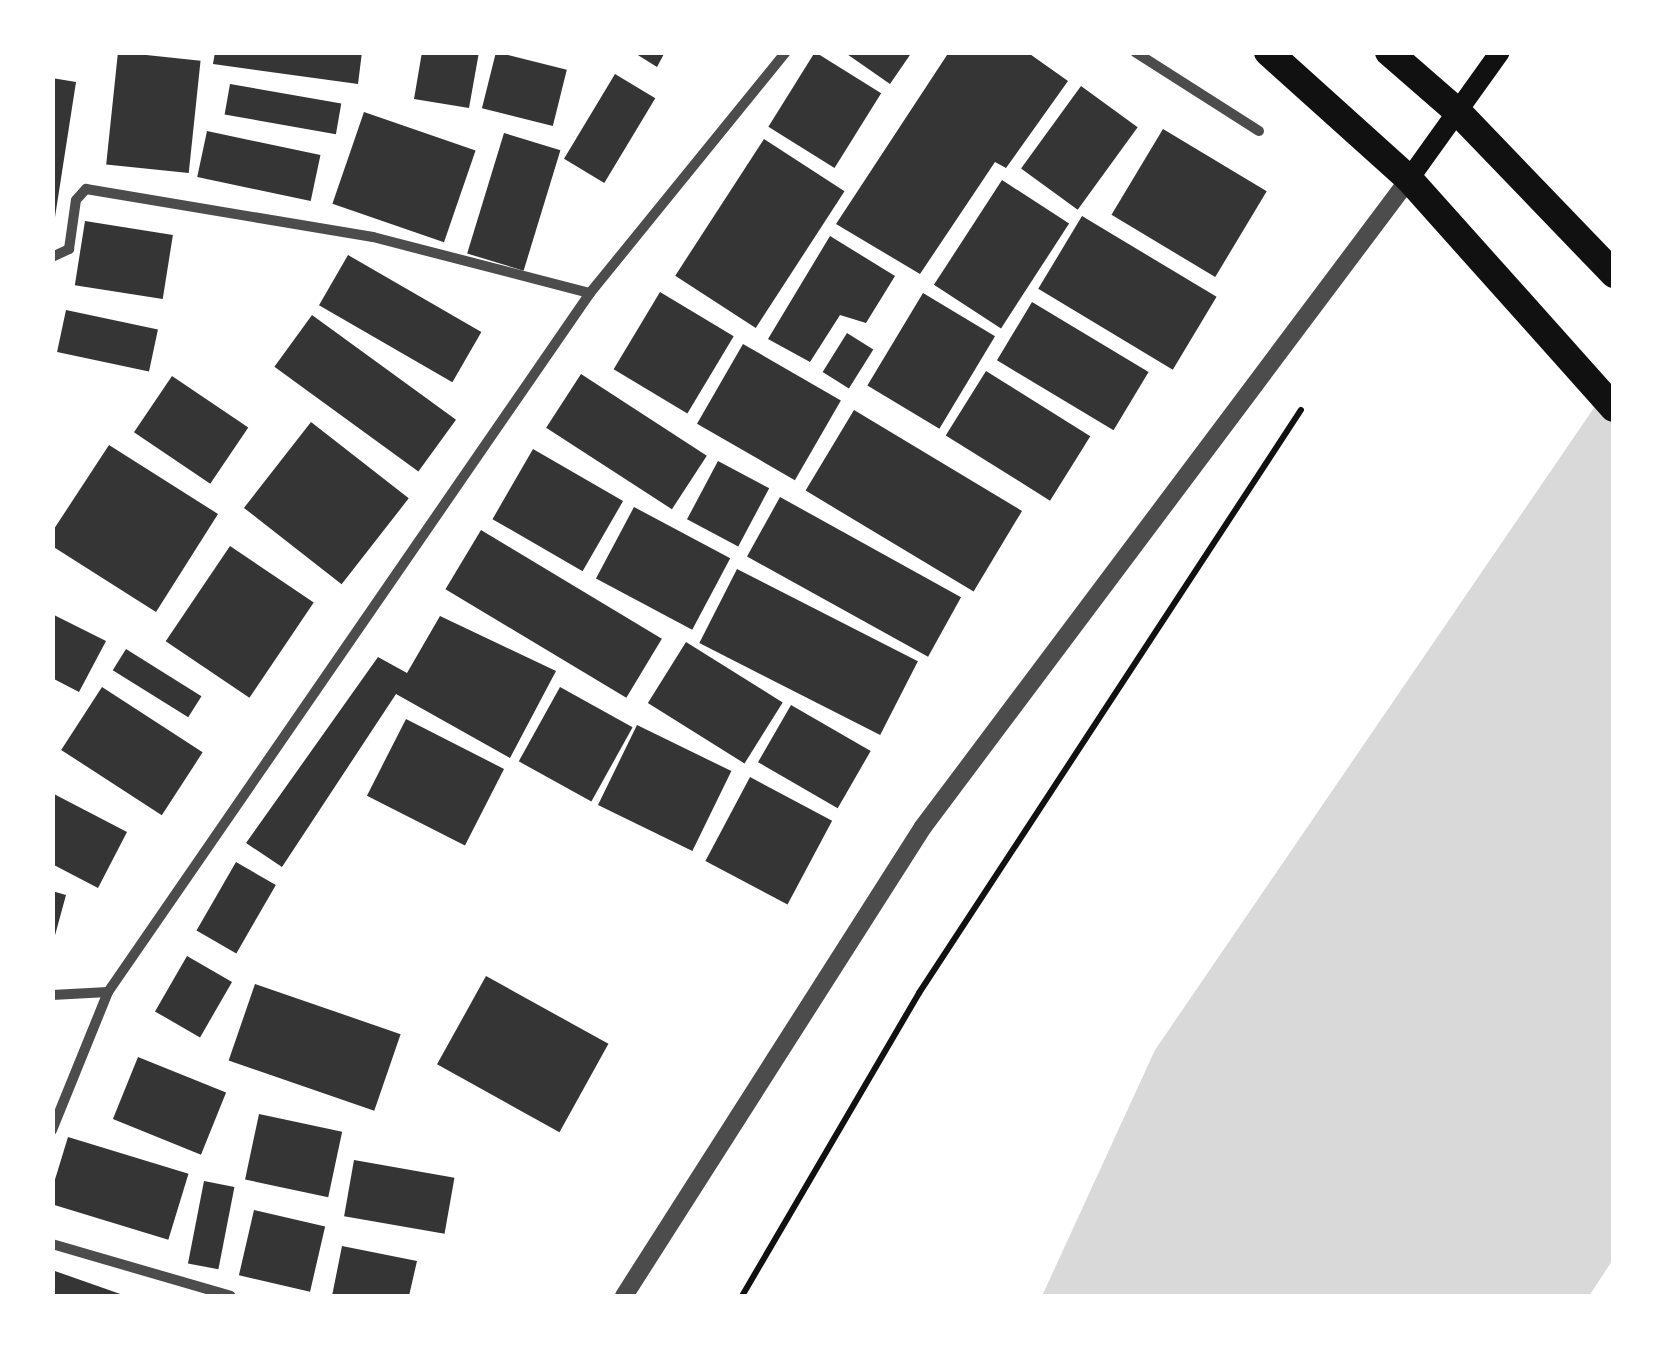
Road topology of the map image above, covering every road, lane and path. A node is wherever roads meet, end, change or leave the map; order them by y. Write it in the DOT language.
graph roads {
  1 [pos="786,52"];
  2 [pos="1135,52"];
  3 [pos="1268,52"];
  4 [pos="1388,52"];
  5 [pos="1500,52"];
  6 [pos="1458,112"];
  7 [pos="1259,131"];
  8 [pos="1410,180"];
  9 [pos="52,257"];
  10 [pos="1614,274"];
  11 [pos="590,293"];
  12 [pos="1304,405"];
  13 [pos="1614,408"];
  14 [pos="108,992"];
  15 [pos="52,995"];
  16 [pos="52,1130"];
  17 [pos="52,1244"];
  18 [pos="231,1296"];
  19 [pos="624,1296"];
  20 [pos="742,1296"];
  1 -- 11 [label="street"];
  2 -- 7 [label="street"];
  3 -- 8 [label="highway"];
  4 -- 6 [label="highway"];
  5 -- 6 [label="main road"];
  6 -- 8 [label="main road"];
  6 -- 10 [label="highway"];
  8 -- 13 [label="highway"];
  8 -- 19 [label="street"];
  9 -- 11 [label="street"];
  11 -- 14 [label="street"];
  12 -- 20 [label="path"];
  14 -- 15 [label="street"];
  14 -- 16 [label="street"];
  17 -- 18 [label="street"];
}
